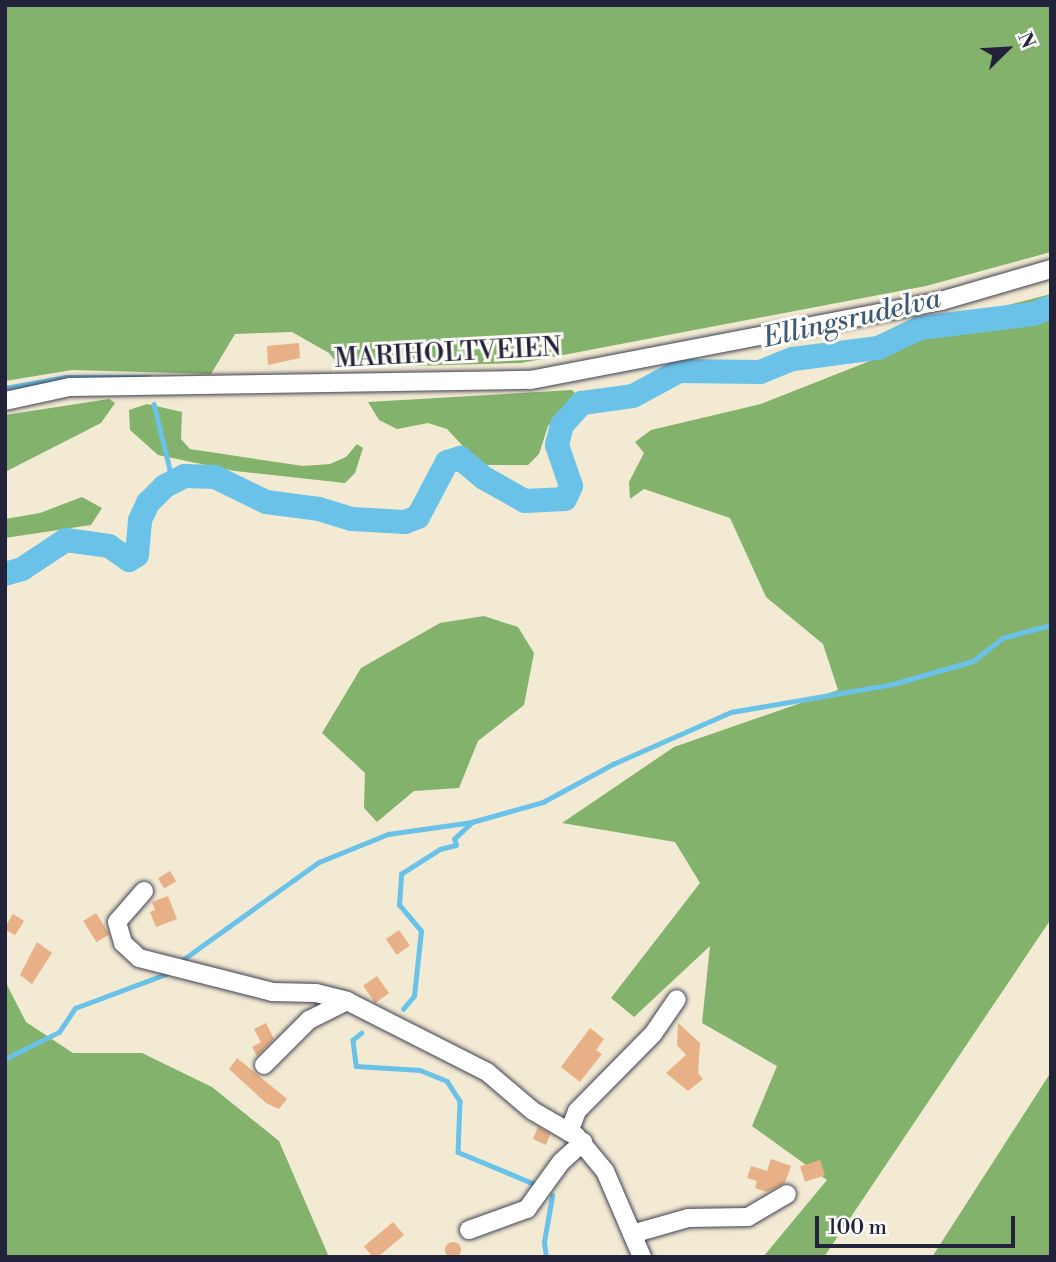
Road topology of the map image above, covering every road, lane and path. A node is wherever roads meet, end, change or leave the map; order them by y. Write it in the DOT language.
graph roads {
  1 [pos="1051,269"];
  2 [pos="5,401"];
  3 [pos="144,891"];
  4 [pos="677,999"];
  5 [pos="347,1001"];
  6 [pos="264,1065"];
  7 [pos="576,1137"];
  8 [pos="787,1194"];
  9 [pos="468,1230"];
  10 [pos="632,1234"];
  11 [pos="642,1257"];
  1 -- 2 [label="street, MARIHOLTVEIEN"];
  3 -- 5 [label="street"];
  4 -- 7 [label="street"];
  5 -- 6 [label="street"];
  5 -- 7 [label="street"];
  7 -- 9 [label="street"];
  7 -- 10 [label="street"];
  8 -- 10 [label="street"];
  10 -- 11 [label="street"];
}
